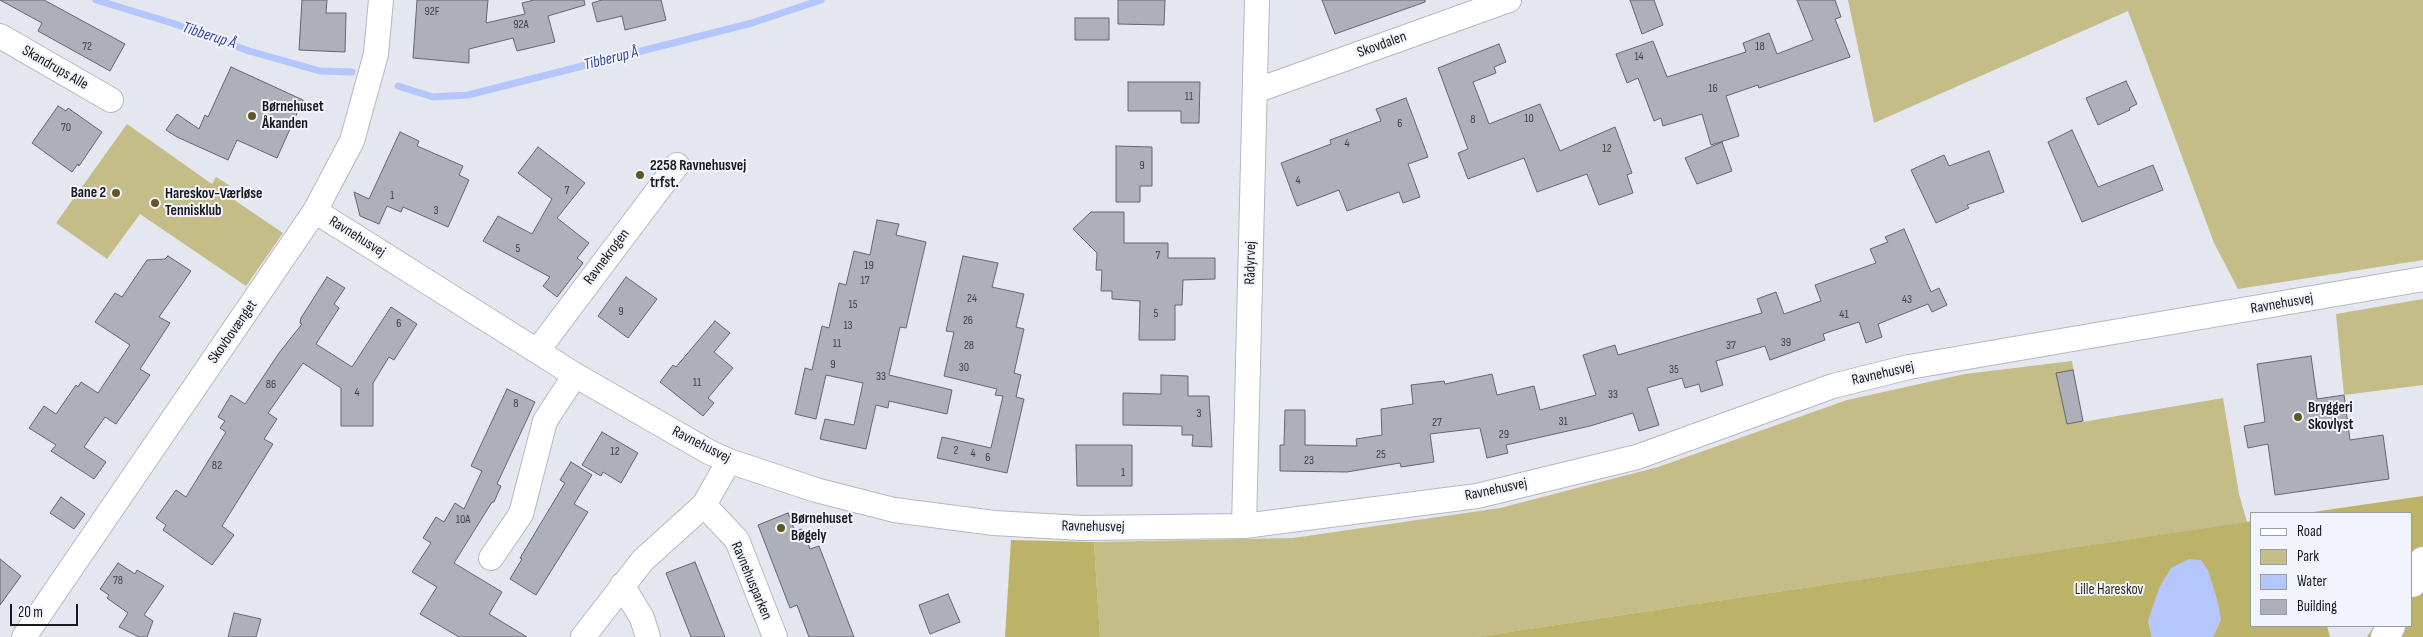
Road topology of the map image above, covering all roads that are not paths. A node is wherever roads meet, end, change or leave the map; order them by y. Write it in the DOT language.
graph roads {
  1 [pos="381,0"];
  2 [pos="1257,0"];
  3 [pos="1509,0"];
  4 [pos="0,36"];
  5 [pos="1255,91"];
  6 [pos="111,100"];
  7 [pos="677,165"];
  8 [pos="315,211"];
  9 [pos="2423,278"];
  10 [pos="538,350"];
  11 [pos="575,375"];
  12 [pos="729,461"];
  13 [pos="704,505"];
  14 [pos="1244,526"];
  15 [pos="491,558"];
  16 [pos="2423,561"];
  17 [pos="2413,581"];
  18 [pos="622,585"];
  19 [pos="24,637"];
  20 [pos="583,637"];
  21 [pos="648,637"];
  22 [pos="775,637"];
  1 -- 8 [label="street, Skovbovænget"];
  2 -- 5 [label="street, Rådyrvej"];
  3 -- 5 [label="street, Skovdalen"];
  4 -- 6 [label="street, Skandrups Alle"];
  5 -- 14 [label="street, Rådyrvej"];
  7 -- 10 [label="street, Ravnekrogen"];
  8 -- 10 [label="street, Ravnehusvej"];
  8 -- 19 [label="street, Skovbovænget"];
  9 -- 14 [label="street, Ravnehusvej"];
  10 -- 11 [label="street, Ravnehusvej"];
  11 -- 12 [label="street, Ravnehusvej"];
  11 -- 15 [label="street"];
  12 -- 13 [label="street"];
  12 -- 14 [label="street, Ravnehusvej"];
  13 -- 18 [label="street"];
  13 -- 22 [label="street, Ravnehusparken"];
  16 -- 17 [label="street"];
  18 -- 20 [label="street"];
  18 -- 21 [label="street"];
}
